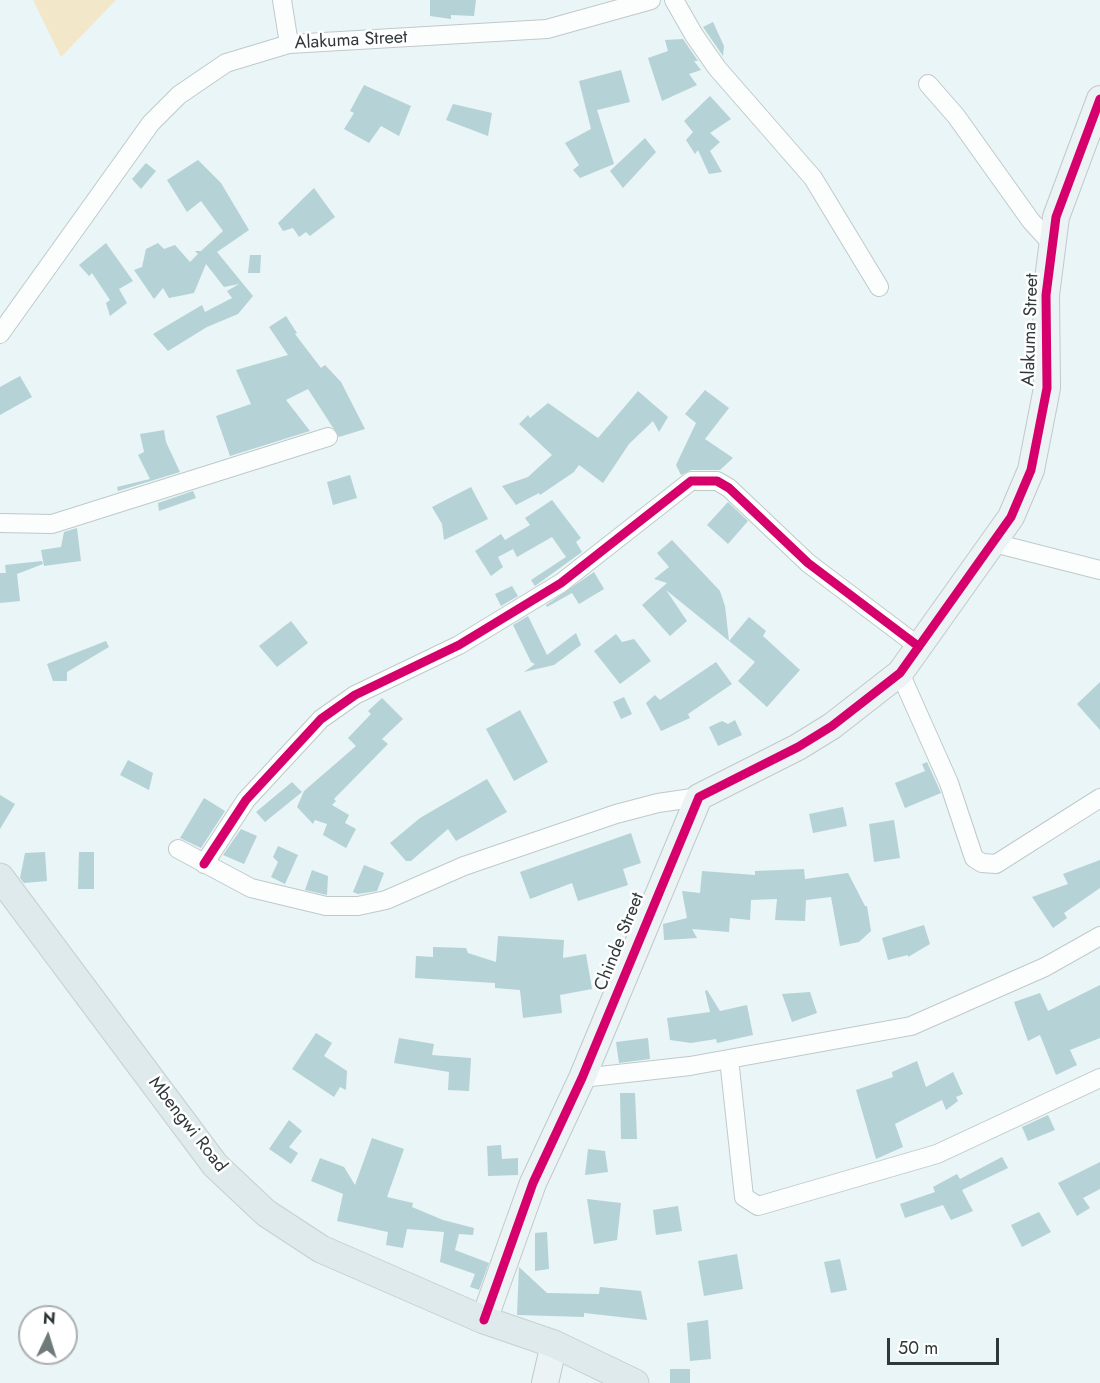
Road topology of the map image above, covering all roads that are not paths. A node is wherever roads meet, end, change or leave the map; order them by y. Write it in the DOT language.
graph roads {
  1 [pos="282,0"];
  2 [pos="651,0"];
  3 [pos="674,0"];
  4 [pos="289,44"];
  5 [pos="928,84"];
  6 [pos="1100,99"];
  7 [pos="1052,244"];
  8 [pos="879,287"];
  9 [pos="0,334"];
  10 [pos="328,437"];
  11 [pos="0,523"];
  12 [pos="994,543"];
  13 [pos="1100,570"];
  14 [pos="918,646"];
  15 [pos="900,673"];
  16 [pos="699,796"];
  17 [pos="1100,798"];
  18 [pos="178,849"];
  19 [pos="204,864"];
  20 [pos="0,877"];
  21 [pos="1100,936"];
  22 [pos="729,1059"];
  23 [pos="582,1078"];
  24 [pos="1100,1078"];
  25 [pos="484,1320"];
  26 [pos="554,1344"];
  27 [pos="545,1383"];
  28 [pos="635,1383"];
  1 -- 4 [label="street"];
  2 -- 4 [label="street, Alakuma Street"];
  3 -- 8 [label="street"];
  4 -- 9 [label="street, Alakuma Street"];
  5 -- 7 [label="street"];
  6 -- 7 [label="street, Alakuma Street"];
  7 -- 12 [label="street, Alakuma Street"];
  10 -- 11 [label="street"];
  12 -- 13 [label="street"];
  12 -- 14 [label="street, Alakuma Street"];
  14 -- 15 [label="street, Alakuma Street"];
  14 -- 19 [label="street"];
  15 -- 16 [label="street"];
  15 -- 17 [label="street"];
  16 -- 19 [label="street"];
  16 -- 23 [label="street, Chinde Street"];
  18 -- 19 [label="street"];
  20 -- 25 [label="main road, Mbengwi Road"];
  21 -- 22 [label="street"];
  22 -- 23 [label="street"];
  22 -- 24 [label="street"];
  23 -- 25 [label="street, Chinde Street"];
  25 -- 26 [label="main road, Mbengwi Road"];
  26 -- 27 [label="street"];
  26 -- 28 [label="main road, Mbengwi Road"];
}
